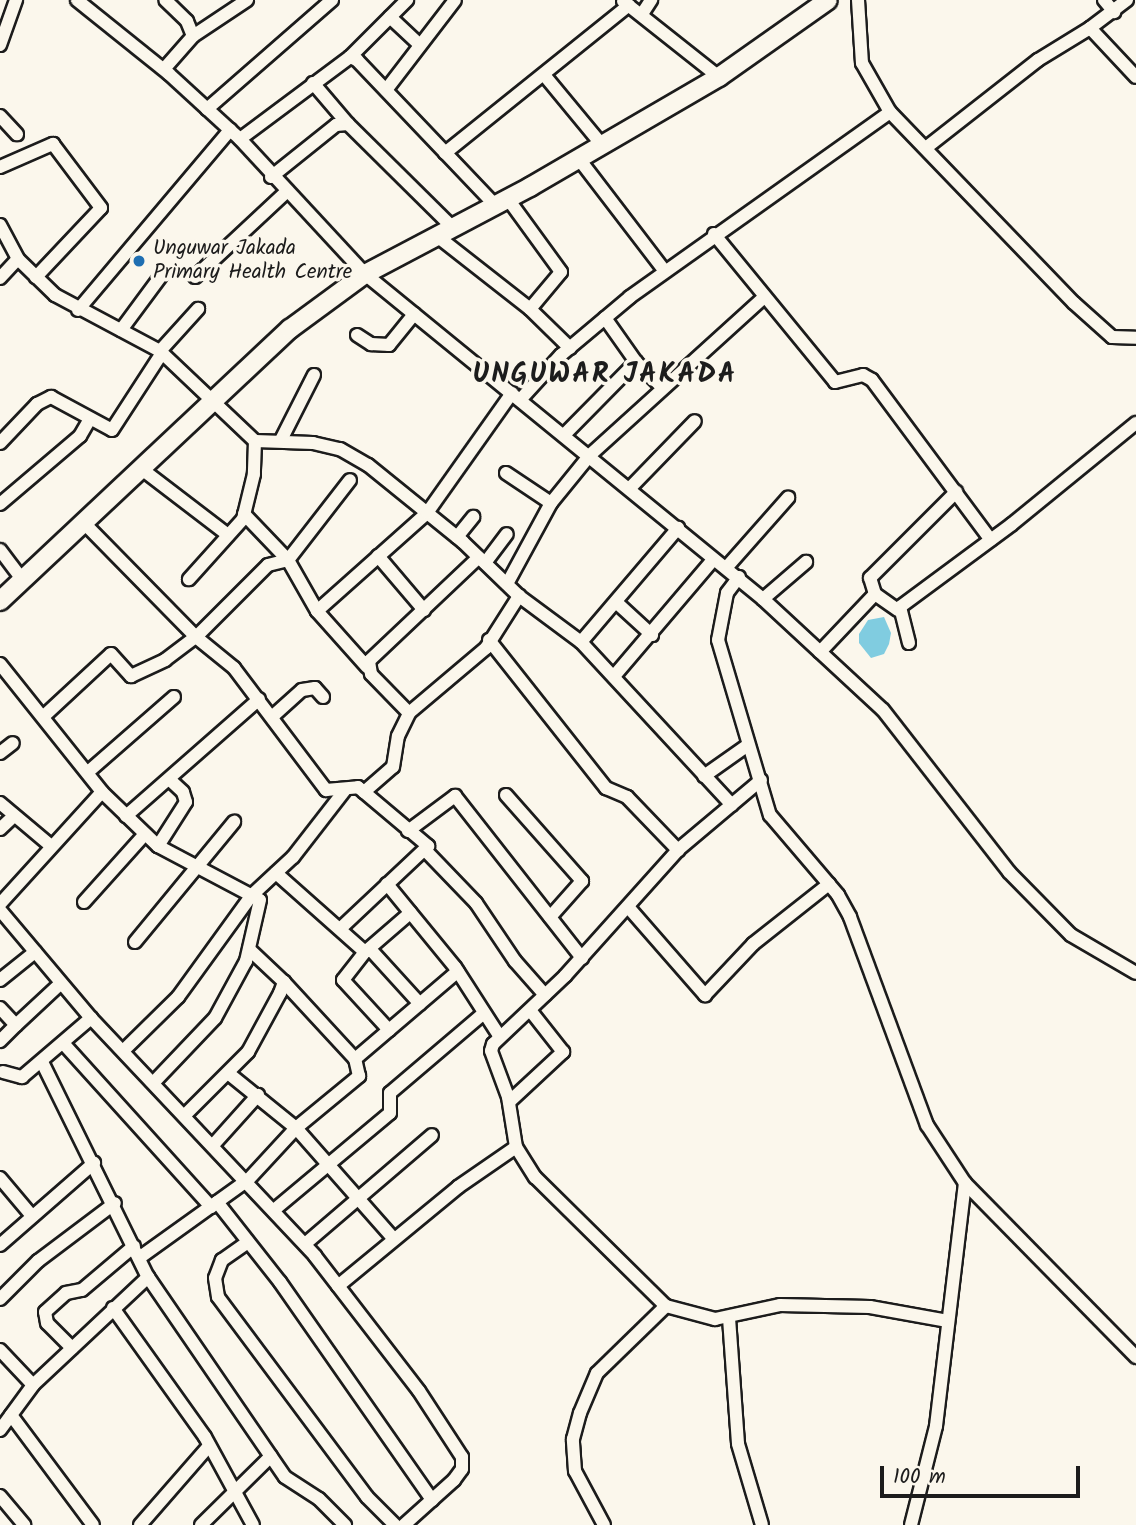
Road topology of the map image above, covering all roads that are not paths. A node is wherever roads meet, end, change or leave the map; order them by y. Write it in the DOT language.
graph roads {
  1 [pos="16,0"];
  2 [pos="77,0"];
  3 [pos="165,0"];
  4 [pos="247,0"];
  5 [pos="332,0"];
  6 [pos="407,0"];
  7 [pos="455,0"];
  8 [pos="651,0"];
  9 [pos="828,0"];
  10 [pos="858,0"];
  11 [pos="1104,0"];
  12 [pos="1127,0"];
  13 [pos="626,3"];
  14 [pos="1114,12"];
  15 [pos="642,14"];
  16 [pos="390,17"];
  17 [pos="1090,28"];
  18 [pos="193,36"];
  19 [pos="419,44"];
  20 [pos="0,45"];
  21 [pos="350,57"];
  22 [pos="164,69"];
  23 [pos="545,76"];
  24 [pos="719,77"];
  25 [pos="1136,77"];
  26 [pos="313,83"];
  27 [pos="386,90"];
  28 [pos="207,109"];
  29 [pos="890,112"];
  30 [pos="0,116"];
  31 [pos="348,124"];
  32 [pos="17,134"];
  33 [pos="235,134"];
  34 [pos="601,145"];
  35 [pos="927,147"];
  36 [pos="445,153"];
  37 [pos="579,159"];
  38 [pos="0,167"];
  39 [pos="271,177"];
  40 [pos="286,192"];
  41 [pos="502,202"];
  42 [pos="0,225"];
  43 [pos="445,232"];
  44 [pos="714,234"];
  45 [pos="18,259"];
  46 [pos="664,271"];
  47 [pos="365,274"];
  48 [pos="161,276"];
  49 [pos="36,277"];
  50 [pos="195,277"];
  51 [pos="0,278"];
  52 [pos="764,298"];
  53 [pos="198,309"];
  54 [pos="530,309"];
  55 [pos="78,310"];
  56 [pos="414,314"];
  57 [pos="605,318"];
  58 [pos="121,330"];
  59 [pos="357,335"];
  60 [pos="1136,338"];
  61 [pos="570,348"];
  62 [pos="161,352"];
  63 [pos="636,362"];
  64 [pos="314,375"];
  65 [pos="663,388"];
  66 [pos="516,397"];
  67 [pos="214,398"];
  68 [pos="90,419"];
  69 [pos="695,421"];
  70 [pos="1136,423"];
  71 [pos="564,435"];
  72 [pos="281,440"];
  73 [pos="255,441"];
  74 [pos="0,443"];
  75 [pos="590,455"];
  76 [pos="142,470"];
  77 [pos="506,473"];
  78 [pos="350,480"];
  79 [pos="630,488"];
  80 [pos="956,492"];
  81 [pos="788,498"];
  82 [pos="551,503"];
  83 [pos="0,505"];
  84 [pos="427,513"];
  85 [pos="244,514"];
  86 [pos="472,517"];
  87 [pos="85,524"];
  88 [pos="677,528"];
  89 [pos="507,534"];
  90 [pos="228,535"];
  91 [pos="457,537"];
  92 [pos="991,540"];
  93 [pos="0,551"];
  94 [pos="378,556"];
  95 [pos="288,560"];
  96 [pos="482,560"];
  97 [pos="713,560"];
  98 [pos="806,562"];
  99 [pos="726,568"];
  100 [pos="739,577"];
  101 [pos="189,579"];
  102 [pos="23,580"];
  103 [pos="507,584"];
  104 [pos="875,594"];
  105 [pos="519,596"];
  106 [pos="763,599"];
  107 [pos="0,601"];
  108 [pos="615,602"];
  109 [pos="424,610"];
  110 [pos="898,610"];
  111 [pos="317,611"];
  112 [pos="652,635"];
  113 [pos="196,636"];
  114 [pos="489,640"];
  115 [pos="581,642"];
  116 [pos="909,643"];
  117 [pos="820,652"];
  118 [pos="0,664"];
  119 [pos="367,667"];
  120 [pos="615,676"];
  121 [pos="174,697"];
  122 [pos="323,697"];
  123 [pos="259,699"];
  124 [pos="409,713"];
  125 [pos="44,716"];
  126 [pos="273,716"];
  127 [pos="13,743"];
  128 [pos="748,745"];
  129 [pos="0,753"];
  130 [pos="88,772"];
  131 [pos="704,776"];
  132 [pos="169,779"];
  133 [pos="761,780"];
  134 [pos="345,790"];
  135 [pos="102,792"];
  136 [pos="364,792"];
  137 [pos="506,795"];
  138 [pos="0,803"];
  139 [pos="732,805"];
  140 [pos="126,816"];
  141 [pos="13,817"];
  142 [pos="234,822"];
  143 [pos="0,829"];
  144 [pos="408,831"];
  145 [pos="145,834"];
  146 [pos="51,846"];
  147 [pos="158,846"];
  148 [pos="678,850"];
  149 [pos="426,851"];
  150 [pos="198,865"];
  151 [pos="276,873"];
  152 [pos="387,884"];
  153 [pos="829,884"];
  154 [pos="251,896"];
  155 [pos="85,902"];
  156 [pos="629,908"];
  157 [pos="410,913"];
  158 [pos="2,915"];
  159 [pos="550,917"];
  160 [pos="342,927"];
  161 [pos="135,942"];
  162 [pos="249,949"];
  163 [pos="368,951"];
  164 [pos="35,952"];
  165 [pos="582,958"];
  166 [pos="458,971"];
  167 [pos="1136,973"];
  168 [pos="0,980"];
  169 [pos="284,982"];
  170 [pos="60,984"];
  171 [pos="545,995"];
  172 [pos="420,1004"];
  173 [pos="0,1008"];
  174 [pos="530,1010"];
  175 [pos="484,1013"];
  176 [pos="91,1018"];
  177 [pos="16,1025"];
  178 [pos="389,1030"];
  179 [pos="500,1037"];
  180 [pos="0,1041"];
  181 [pos="63,1043"];
  182 [pos="124,1050"];
  183 [pos="355,1059"];
  184 [pos="42,1062"];
  185 [pos="1,1073"];
  186 [pos="228,1073"];
  187 [pos="155,1081"];
  188 [pos="258,1095"];
  189 [pos="509,1102"];
  190 [pos="186,1114"];
  191 [pos="296,1128"];
  192 [pos="432,1135"];
  193 [pos="214,1144"];
  194 [pos="516,1147"];
  195 [pos="328,1161"];
  196 [pos="94,1163"];
  197 [pos="0,1178"];
  198 [pos="248,1180"];
  199 [pos="965,1183"];
  200 [pos="359,1198"];
  201 [pos="115,1203"];
  202 [pos="214,1205"];
  203 [pos="274,1210"];
  204 [pos="32,1216"];
  205 [pos="394,1239"];
  206 [pos="248,1242"];
  207 [pos="1,1243"];
  208 [pos="304,1244"];
  209 [pos="137,1252"];
  210 [pos="148,1277"];
  211 [pos="338,1286"];
  212 [pos="0,1298"];
  213 [pos="666,1306"];
  214 [pos="113,1308"];
  215 [pos="729,1318"];
  216 [pos="948,1321"];
  217 [pos="72,1348"];
  218 [pos="0,1350"];
  219 [pos="1136,1357"];
  220 [pos="33,1385"];
  221 [pos="12,1415"];
  222 [pos="1,1428"];
  223 [pos="209,1446"];
  224 [pos="271,1455"];
  225 [pos="235,1489"];
  226 [pos="0,1496"];
  227 [pos="432,1500"];
  228 [pos="24,1525"];
  229 [pos="93,1525"];
  230 [pos="140,1525"];
  231 [pos="201,1525"];
  232 [pos="253,1525"];
  233 [pos="345,1525"];
  234 [pos="395,1525"];
  235 [pos="404,1525"];
  236 [pos="604,1525"];
  237 [pos="762,1525"];
  238 [pos="911,1525"];
  1 -- 20 [label="street"];
  2 -- 22 [label="street"];
  3 -- 18 [label="street"];
  4 -- 18 [label="street"];
  5 -- 28 [label="street"];
  6 -- 16 [label="street"];
  7 -- 19 [label="street"];
  8 -- 15 [label="street"];
  9 -- 24 [label="street"];
  10 -- 29 [label="street"];
  11 -- 14 [label="street"];
  12 -- 14 [label="street"];
  13 -- 15 [label="street"];
  13 -- 23 [label="street"];
  14 -- 17 [label="street"];
  15 -- 24 [label="street"];
  16 -- 19 [label="street"];
  16 -- 21 [label="street"];
  17 -- 25 [label="street"];
  17 -- 35 [label="street"];
  18 -- 22 [label="street"];
  19 -- 27 [label="street"];
  21 -- 26 [label="street"];
  21 -- 27 [label="street"];
  22 -- 28 [label="street"];
  23 -- 34 [label="street"];
  23 -- 36 [label="street"];
  24 -- 34 [label="street"];
  26 -- 31 [label="street"];
  26 -- 33 [label="street"];
  27 -- 36 [label="street"];
  28 -- 33 [label="street"];
  29 -- 35 [label="street"];
  29 -- 44 [label="street"];
  30 -- 32 [label="street"];
  31 -- 39 [label="street"];
  31 -- 43 [label="street"];
  33 -- 39 [label="street"];
  33 -- 55 [label="street"];
  34 -- 37 [label="street"];
  35 -- 60 [label="street"];
  36 -- 41 [label="street"];
  37 -- 41 [label="street"];
  37 -- 46 [label="street"];
  38 -- 49 [label="street"];
  39 -- 40 [label="street"];
  40 -- 47 [label="street"];
  40 -- 50 [label="street"];
  41 -- 43 [label="street"];
  41 -- 54 [label="street"];
  42 -- 45 [label="street"];
  43 -- 47 [label="street"];
  43 -- 54 [label="street"];
  44 -- 46 [label="street"];
  44 -- 52 [label="street"];
  45 -- 49 [label="street"];
  45 -- 51 [label="street"];
  46 -- 57 [label="street"];
  47 -- 56 [label="street"];
  47 -- 67 [label="street"];
  48 -- 58 [label="street"];
  49 -- 55 [label="street"];
  52 -- 65 [label="street"];
  52 -- 80 [label="street"];
  53 -- 62 [label="street"];
  54 -- 61 [label="street"];
  55 -- 58 [label="street"];
  56 -- 59 [label="street"];
  56 -- 66 [label="street"];
  57 -- 61 [label="street"];
  57 -- 63 [label="street"];
  58 -- 62 [label="street"];
  61 -- 66 [label="street"];
  62 -- 67 [label="street"];
  62 -- 68 [label="street"];
  63 -- 65 [label="street"];
  63 -- 71 [label="street"];
  64 -- 72 [label="street"];
  65 -- 75 [label="street"];
  66 -- 71 [label="street"];
  66 -- 84 [label="street"];
  67 -- 73 [label="street"];
  67 -- 76 [label="street"];
  68 -- 74 [label="street"];
  68 -- 83 [label="street"];
  69 -- 79 [label="street"];
  70 -- 92 [label="street"];
  71 -- 75 [label="street"];
  72 -- 73 [label="street"];
  72 -- 84 [label="street"];
  73 -- 85 [label="street"];
  75 -- 79 [label="street"];
  75 -- 82 [label="street"];
  76 -- 87 [label="street"];
  76 -- 90 [label="street"];
  77 -- 82 [label="street"];
  78 -- 95 [label="street"];
  79 -- 88 [label="street"];
  80 -- 92 [label="street"];
  80 -- 104 [label="street"];
  81 -- 99 [label="street"];
  82 -- 103 [label="street"];
  84 -- 91 [label="street"];
  84 -- 94 [label="street"];
  85 -- 90 [label="street"];
  85 -- 95 [label="street"];
  86 -- 91 [label="street"];
  87 -- 102 [label="street"];
  87 -- 113 [label="street"];
  88 -- 97 [label="street"];
  88 -- 108 [label="street"];
  89 -- 96 [label="street"];
  90 -- 101 [label="street"];
  91 -- 96 [label="street"];
  92 -- 110 [label="street"];
  93 -- 102 [label="street"];
  94 -- 109 [label="street"];
  94 -- 111 [label="street"];
  95 -- 111 [label="street"];
  95 -- 113 [label="street"];
  96 -- 103 [label="street"];
  96 -- 109 [label="street"];
  97 -- 99 [label="street"];
  97 -- 112 [label="street"];
  98 -- 106 [label="street"];
  99 -- 100 [label="street"];
  100 -- 106 [label="street"];
  100 -- 128 [label="street"];
  102 -- 107 [label="street"];
  103 -- 105 [label="street"];
  104 -- 110 [label="street"];
  104 -- 117 [label="street"];
  105 -- 114 [label="street"];
  105 -- 115 [label="street"];
  106 -- 117 [label="street"];
  108 -- 112 [label="street"];
  108 -- 115 [label="street"];
  109 -- 119 [label="street"];
  110 -- 116 [label="street"];
  111 -- 119 [label="street"];
  112 -- 120 [label="street"];
  113 -- 123 [label="street"];
  113 -- 125 [label="street"];
  114 -- 124 [label="street"];
  114 -- 148 [label="street"];
  115 -- 120 [label="street"];
  117 -- 167 [label="street"];
  118 -- 125 [label="street"];
  119 -- 124 [label="street"];
  120 -- 131 [label="street"];
  121 -- 130 [label="street"];
  122 -- 126 [label="street"];
  123 -- 126 [label="street"];
  123 -- 132 [label="street"];
  124 -- 136 [label="street"];
  125 -- 130 [label="street"];
  126 -- 134 [label="street"];
  127 -- 129 [label="street"];
  128 -- 131 [label="street"];
  128 -- 133 [label="street"];
  130 -- 135 [label="street"];
  131 -- 139 [label="street"];
  132 -- 140 [label="street"];
  132 -- 147 [label="street"];
  133 -- 139 [label="street"];
  133 -- 153 [label="street"];
  134 -- 136 [label="street"];
  134 -- 151 [label="street"];
  135 -- 140 [label="street"];
  135 -- 146 [label="street"];
  136 -- 144 [label="street"];
  137 -- 159 [label="street"];
  138 -- 141 [label="street"];
  139 -- 148 [label="street"];
  140 -- 145 [label="street"];
  141 -- 143 [label="street"];
  141 -- 146 [label="street"];
  142 -- 150 [label="street"];
  144 -- 149 [label="street"];
  144 -- 159 [label="street"];
  145 -- 147 [label="street"];
  145 -- 155 [label="street"];
  146 -- 158 [label="street"];
  147 -- 150 [label="street"];
  148 -- 156 [label="street"];
  149 -- 152 [label="street"];
  149 -- 171 [label="street"];
  150 -- 154 [label="street"];
  150 -- 161 [label="street"];
  151 -- 154 [label="street"];
  151 -- 160 [label="street"];
  152 -- 157 [label="street"];
  152 -- 160 [label="street"];
  153 -- 156 [label="street"];
  153 -- 199 [label="street"];
  154 -- 162 [label="street"];
  154 -- 182 [label="street"];
  156 -- 165 [label="street"];
  157 -- 163 [label="street"];
  157 -- 166 [label="street"];
  158 -- 164 [label="street"];
  159 -- 165 [label="street"];
  160 -- 163 [label="street"];
  162 -- 169 [label="street"];
  162 -- 187 [label="street"];
  163 -- 172 [label="street"];
  163 -- 178 [label="street"];
  164 -- 168 [label="street"];
  164 -- 170 [label="street"];
  165 -- 171 [label="street"];
  166 -- 172 [label="street"];
  166 -- 175 [label="street"];
  169 -- 183 [label="street"];
  169 -- 186 [label="street"];
  170 -- 176 [label="street"];
  170 -- 177 [label="street"];
  171 -- 174 [label="street"];
  172 -- 178 [label="street"];
  173 -- 177 [label="street"];
  174 -- 179 [label="street"];
  174 -- 189 [label="street"];
  175 -- 179 [label="street"];
  175 -- 195 [label="street"];
  176 -- 181 [label="street"];
  176 -- 182 [label="street"];
  177 -- 180 [label="street"];
  178 -- 183 [label="street"];
  179 -- 189 [label="street"];
  181 -- 184 [label="street"];
  181 -- 202 [label="street"];
  182 -- 187 [label="street"];
  183 -- 191 [label="street"];
  184 -- 185 [label="street"];
  184 -- 196 [label="street"];
  186 -- 188 [label="street"];
  186 -- 190 [label="street"];
  187 -- 190 [label="street"];
  188 -- 191 [label="street"];
  188 -- 193 [label="street"];
  189 -- 194 [label="street"];
  190 -- 193 [label="street"];
  191 -- 195 [label="street"];
  191 -- 198 [label="street"];
  192 -- 200 [label="street"];
  193 -- 198 [label="street"];
  194 -- 205 [label="street"];
  194 -- 213 [label="street"];
  195 -- 200 [label="street"];
  195 -- 203 [label="street"];
  196 -- 201 [label="street"];
  196 -- 204 [label="street"];
  197 -- 204 [label="street"];
  198 -- 202 [label="street"];
  198 -- 203 [label="street"];
  199 -- 216 [label="street"];
  199 -- 219 [label="street"];
  200 -- 205 [label="street"];
  200 -- 208 [label="street"];
  201 -- 209 [label="street"];
  201 -- 212 [label="street"];
  202 -- 206 [label="street"];
  202 -- 209 [label="street"];
  203 -- 208 [label="street"];
  204 -- 207 [label="street"];
  205 -- 211 [label="street"];
  206 -- 227 [label="street"];
  206 -- 234 [label="street"];
  208 -- 211 [label="street"];
  209 -- 210 [label="street"];
  209 -- 217 [label="street"];
  210 -- 214 [label="street"];
  210 -- 224 [label="street"];
  211 -- 227 [label="street"];
  213 -- 215 [label="street"];
  213 -- 236 [label="street"];
  214 -- 217 [label="street"];
  214 -- 223 [label="street"];
  215 -- 216 [label="street"];
  215 -- 237 [label="street"];
  216 -- 238 [label="street"];
  217 -- 220 [label="street"];
  218 -- 220 [label="street"];
  220 -- 221 [label="street"];
  221 -- 222 [label="street"];
  221 -- 229 [label="street"];
  223 -- 225 [label="street"];
  223 -- 230 [label="street"];
  224 -- 225 [label="street"];
  224 -- 233 [label="street"];
  225 -- 231 [label="street"];
  225 -- 232 [label="street"];
  226 -- 228 [label="street"];
  227 -- 235 [label="street"];
}
